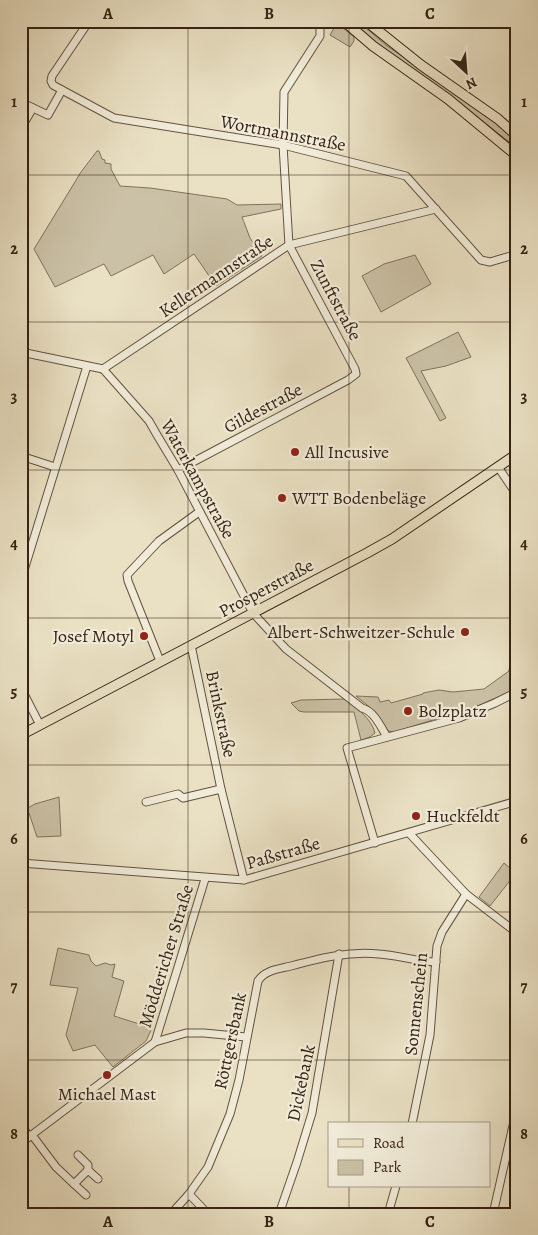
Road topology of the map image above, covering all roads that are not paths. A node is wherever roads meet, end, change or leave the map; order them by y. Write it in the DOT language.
graph roads {
  1 [pos="88,21"];
  2 [pos="344,21"];
  3 [pos="366,21"];
  4 [pos="320,27"];
  5 [pos="62,90"];
  6 [pos="21,102"];
  7 [pos="33,108"];
  8 [pos="21,128"];
  9 [pos="517,136"];
  10 [pos="283,145"];
  11 [pos="517,156"];
  12 [pos="436,209"];
  13 [pos="289,245"];
  14 [pos="517,254"];
  15 [pos="21,352"];
  16 [pos="87,366"];
  17 [pos="103,369"];
  18 [pos="355,369"];
  19 [pos="517,454"];
  20 [pos="21,456"];
  21 [pos="55,467"];
  22 [pos="498,467"];
  23 [pos="178,470"];
  24 [pos="517,494"];
  25 [pos="199,512"];
  26 [pos="21,580"];
  27 [pos="253,613"];
  28 [pos="191,645"];
  29 [pos="160,662"];
  30 [pos="21,688"];
  31 [pos="517,692"];
  32 [pos="40,725"];
  33 [pos="21,735"];
  34 [pos="387,736"];
  35 [pos="221,790"];
  36 [pos="517,801"];
  37 [pos="146,802"];
  38 [pos="409,833"];
  39 [pos="375,843"];
  40 [pos="21,863"];
  41 [pos="205,878"];
  42 [pos="244,880"];
  43 [pos="466,894"];
  44 [pos="517,933"];
  45 [pos="339,954"];
  46 [pos="436,962"];
  47 [pos="246,1037"];
  48 [pos="155,1042"];
  49 [pos="517,1108"];
  50 [pos="412,1122"];
  51 [pos="21,1124"];
  52 [pos="31,1136"];
  53 [pos="21,1143"];
  54 [pos="78,1155"];
  55 [pos="88,1170"];
  56 [pos="98,1179"];
  57 [pos="74,1184"];
  58 [pos="395,1188"];
  59 [pos="189,1194"];
  60 [pos="86,1195"];
  61 [pos="171,1214"];
  62 [pos="208,1214"];
  63 [pos="279,1214"];
  64 [pos="388,1214"];
  65 [pos="493,1214"];
  1 -- 5 [label="street, Wortmannstraße"];
  2 -- 11 [label="main road"];
  3 -- 9 [label="main road"];
  4 -- 10 [label="street"];
  5 -- 7 [label="street"];
  5 -- 10 [label="street, Wortmannstraße"];
  6 -- 7 [label="street"];
  7 -- 8 [label="street"];
  10 -- 12 [label="street, Wortmannstraße"];
  10 -- 13 [label="street"];
  12 -- 13 [label="street, Kellermannstraße"];
  12 -- 14 [label="street, Wortmannstraße"];
  13 -- 17 [label="street, Kellermannstraße"];
  13 -- 18 [label="street, Zunftstraße"];
  15 -- 16 [label="street"];
  16 -- 17 [label="street"];
  16 -- 21 [label="street"];
  17 -- 23 [label="street, Waterkampstraße"];
  18 -- 23 [label="street, Gildestraße"];
  19 -- 22 [label="main road, Prosperstraße"];
  20 -- 21 [label="street"];
  21 -- 26 [label="street"];
  22 -- 24 [label="street"];
  22 -- 27 [label="main road, Prosperstraße"];
  23 -- 25 [label="street, Waterkampstraße"];
  25 -- 27 [label="street, Waterkampstraße"];
  25 -- 29 [label="street"];
  27 -- 28 [label="main road, Prosperstraße"];
  27 -- 34 [label="street, Waterkampstraße"];
  28 -- 29 [label="main road, Prosperstraße"];
  28 -- 35 [label="street, Brinkstraße"];
  29 -- 32 [label="main road, Prosperstraße"];
  30 -- 32 [label="street"];
  31 -- 34 [label="street"];
  32 -- 33 [label="main road, Prosperstraße"];
  34 -- 39 [label="street"];
  35 -- 37 [label="street"];
  35 -- 42 [label="street, Brinkstraße"];
  36 -- 38 [label="street, Paßstraße"];
  38 -- 39 [label="street, Paßstraße"];
  38 -- 43 [label="street"];
  39 -- 42 [label="street, Paßstraße"];
  40 -- 41 [label="street, Paßstraße"];
  41 -- 42 [label="street, Paßstraße"];
  41 -- 48 [label="street, Möddericher Straße"];
  43 -- 44 [label="street"];
  43 -- 46 [label="street, Sonnenschein"];
  45 -- 46 [label="street, Röttgersbank"];
  45 -- 47 [label="street, Röttgersbank"];
  45 -- 63 [label="street, Dickebank"];
  46 -- 50 [label="street, Sonnenschein"];
  47 -- 48 [label="street, Möddericher Straße"];
  47 -- 59 [label="street, Röttgersbank"];
  48 -- 52 [label="street, Möddericher Straße"];
  49 -- 65 [label="street"];
  51 -- 52 [label="street"];
  52 -- 53 [label="street, Möddericher Straße"];
  52 -- 57 [label="street"];
  54 -- 55 [label="street"];
  55 -- 56 [label="street"];
  55 -- 57 [label="street"];
  57 -- 60 [label="street"];
  58 -- 64 [label="street"];
  59 -- 61 [label="street, Röttgersbank"];
  59 -- 62 [label="street"];
}
